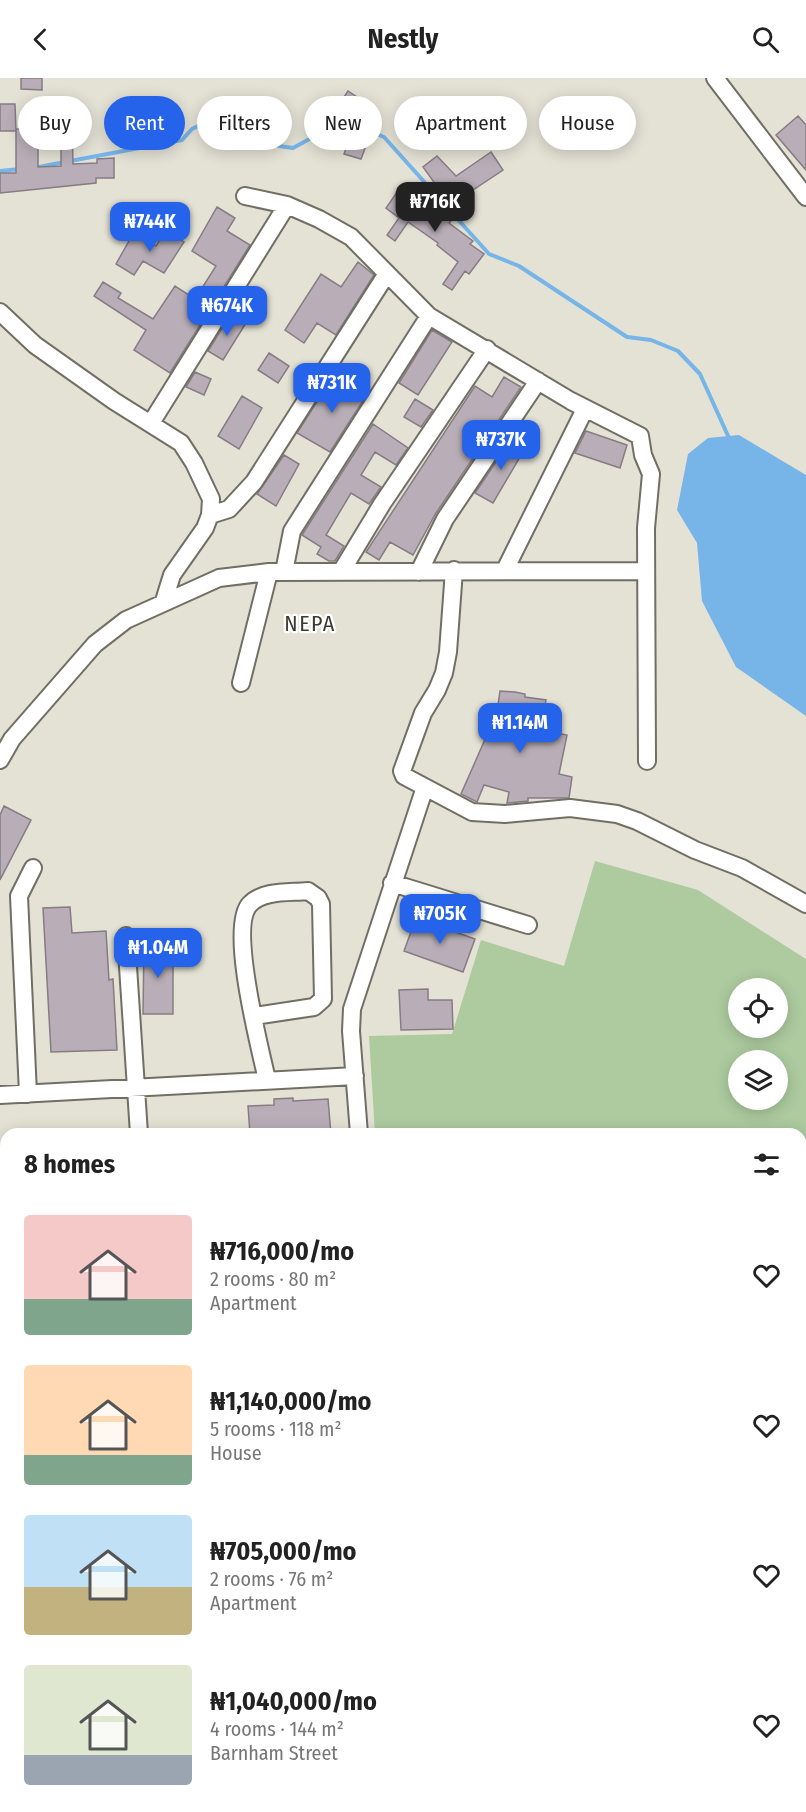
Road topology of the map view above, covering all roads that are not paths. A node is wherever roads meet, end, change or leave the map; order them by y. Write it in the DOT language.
graph roads {
  1 [pos="715,78"];
  2 [pos="245,196"];
  3 [pos="806,196"];
  4 [pos="287,205"];
  5 [pos="386,275"];
  6 [pos="0,312"];
  7 [pos="429,316"];
  8 [pos="487,349"];
  9 [pos="538,381"];
  10 [pos="585,409"];
  11 [pos="151,423"];
  12 [pos="210,515"];
  13 [pos="454,570"];
  14 [pos="505,570"];
  15 [pos="646,571"];
  16 [pos="277,572"];
  17 [pos="342,572"];
  18 [pos="419,572"];
  19 [pos="164,601"];
  20 [pos="241,683"];
  21 [pos="0,760"];
  22 [pos="647,761"];
  23 [pos="425,786"];
  24 [pos="33,868"];
  25 [pos="392,883"];
  26 [pos="806,904"];
  27 [pos="528,925"];
  28 [pos="126,936"];
  29 [pos="254,1016"];
  30 [pos="355,1076"];
  31 [pos="267,1080"];
  32 [pos="136,1087"];
  33 [pos="28,1094"];
  34 [pos="0,1095"];
  35 [pos="139,1128"];
  36 [pos="359,1128"];
  1 -- 3 [label="street"];
  2 -- 4 [label="street"];
  4 -- 5 [label="street"];
  4 -- 11 [label="street"];
  5 -- 7 [label="street"];
  5 -- 12 [label="street"];
  6 -- 11 [label="street"];
  7 -- 8 [label="street"];
  7 -- 16 [label="street"];
  8 -- 9 [label="street"];
  8 -- 17 [label="street"];
  9 -- 10 [label="street"];
  9 -- 18 [label="street"];
  10 -- 14 [label="street"];
  10 -- 15 [label="street"];
  11 -- 12 [label="street"];
  12 -- 19 [label="street"];
  13 -- 14 [label="street"];
  13 -- 18 [label="street"];
  13 -- 23 [label="street"];
  14 -- 15 [label="street"];
  15 -- 22 [label="street"];
  16 -- 17 [label="street"];
  16 -- 19 [label="street"];
  16 -- 20 [label="street"];
  17 -- 18 [label="street"];
  19 -- 21 [label="street"];
  23 -- 25 [label="street"];
  23 -- 26 [label="street"];
  24 -- 33 [label="street"];
  25 -- 27 [label="street"];
  25 -- 30 [label="street"];
  28 -- 32 [label="street"];
  29 -- 29 [label="street"];
  29 -- 31 [label="street"];
  30 -- 31 [label="street"];
  30 -- 36 [label="street"];
  31 -- 32 [label="street"];
  32 -- 33 [label="street"];
  32 -- 35 [label="street"];
  33 -- 34 [label="street"];
}
